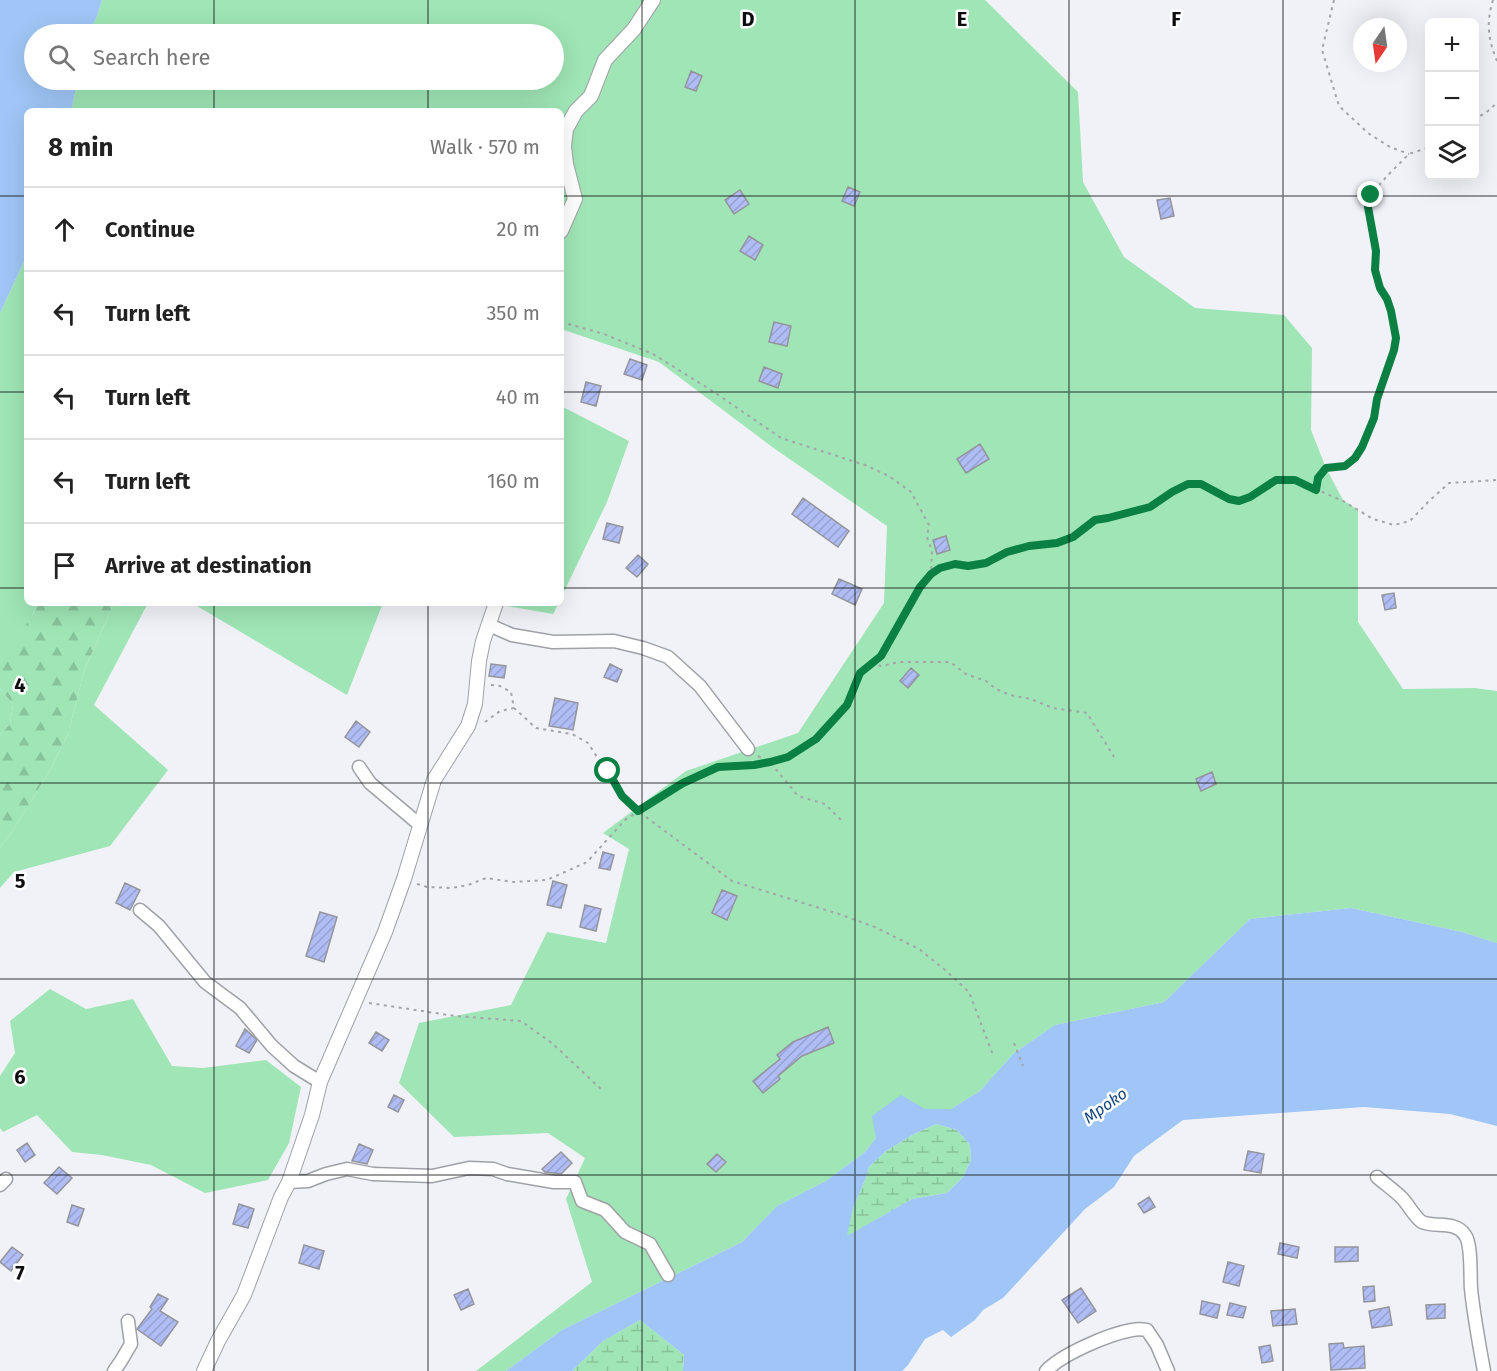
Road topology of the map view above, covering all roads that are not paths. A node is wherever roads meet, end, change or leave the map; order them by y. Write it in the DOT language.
graph roads {
  1 [pos="652,0"];
  2 [pos="564,146"];
  3 [pos="564,146"];
  4 [pos="564,224"];
  5 [pos="494,606"];
  6 [pos="489,625"];
  7 [pos="748,749"];
  8 [pos="359,768"];
  9 [pos="420,825"];
  10 [pos="140,910"];
  11 [pos="320,1082"];
  12 [pos="1377,1177"];
  13 [pos="290,1182"];
  14 [pos="668,1275"];
  15 [pos="128,1321"];
  16 [pos="114,1371"];
  17 [pos="204,1371"];
  18 [pos="1046,1371"];
  19 [pos="1168,1371"];
  20 [pos="1484,1371"];
  1 -- 3 [label="street"];
  2 -- 4 [label="street"];
  5 -- 6 [label="street"];
  6 -- 7 [label="street"];
  6 -- 9 [label="street"];
  8 -- 9 [label="street"];
  9 -- 11 [label="street"];
  10 -- 11 [label="street"];
  11 -- 13 [label="street"];
  12 -- 20 [label="street"];
  13 -- 14 [label="street"];
  13 -- 17 [label="street"];
  15 -- 16 [label="street"];
  18 -- 19 [label="street"];
}
